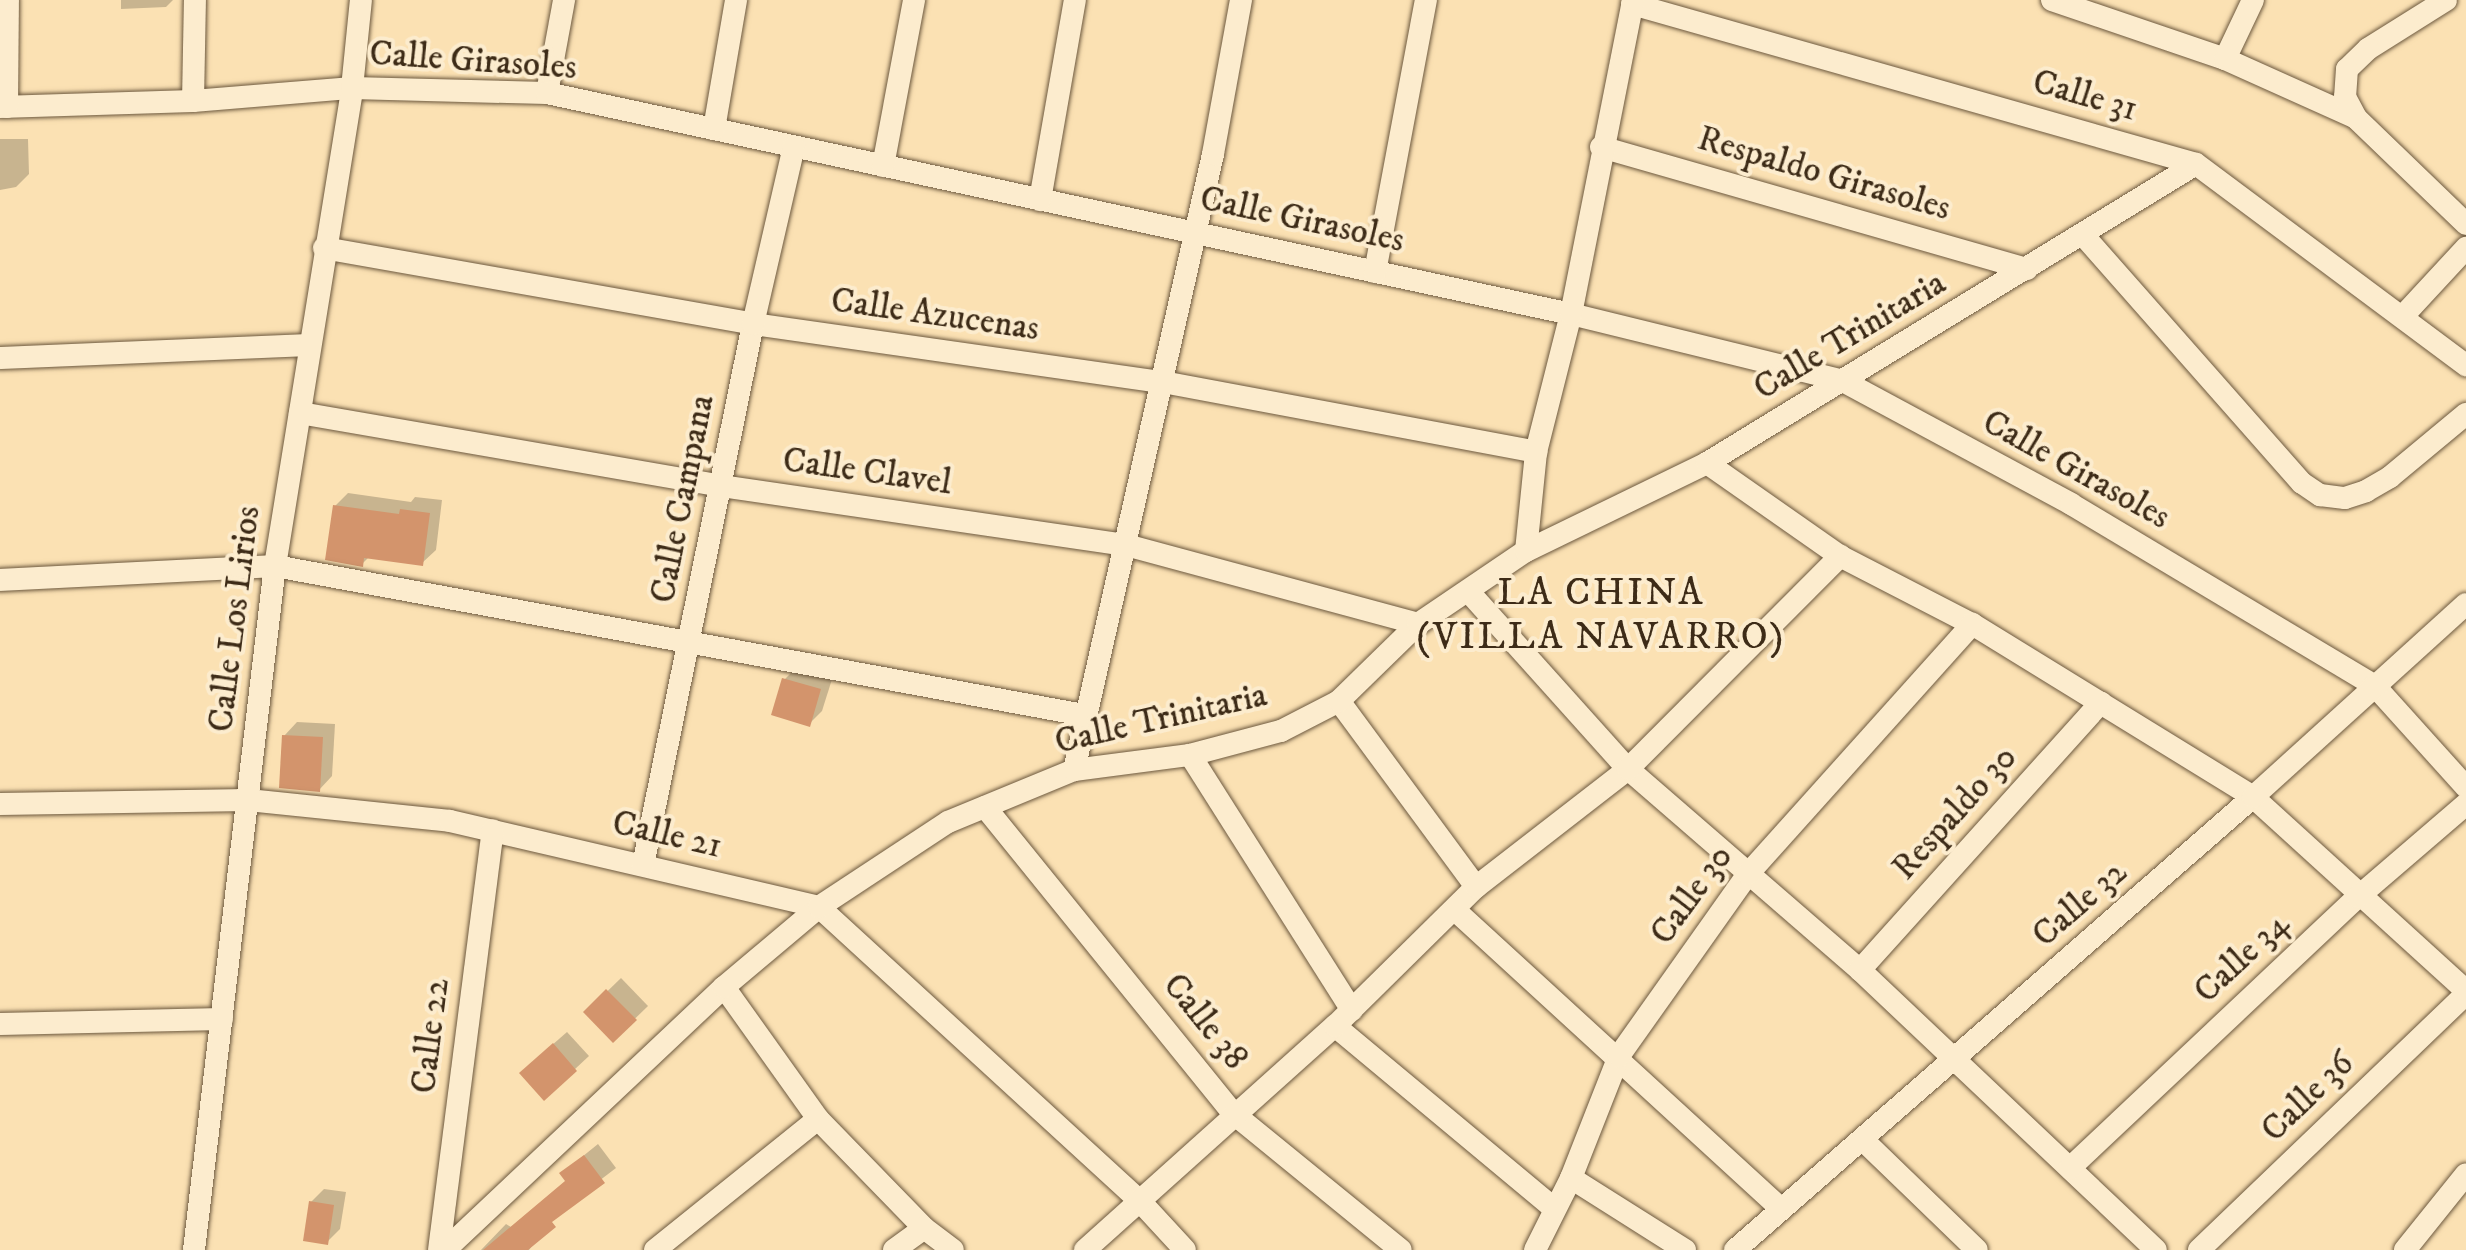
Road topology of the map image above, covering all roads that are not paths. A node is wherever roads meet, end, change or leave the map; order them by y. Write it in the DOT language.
graph roads {
  1 [pos="8,0"];
  2 [pos="195,0"];
  3 [pos="361,0"];
  4 [pos="564,0"];
  5 [pos="736,0"];
  6 [pos="914,0"];
  7 [pos="1075,0"];
  8 [pos="1241,0"];
  9 [pos="1426,0"];
  10 [pos="2052,0"];
  11 [pos="2252,0"];
  12 [pos="2440,1"];
  13 [pos="1632,2"];
  14 [pos="2225,59"];
  15 [pos="352,88"];
  16 [pos="548,94"];
  17 [pos="193,101"];
  18 [pos="4,107"];
  19 [pos="2356,118"];
  20 [pos="714,130"];
  21 [pos="794,147"];
  22 [pos="1601,147"];
  23 [pos="2196,164"];
  24 [pos="883,166"];
  25 [pos="1040,200"];
  26 [pos="2466,224"];
  27 [pos="1195,233"];
  28 [pos="2084,236"];
  29 [pos="324,248"];
  30 [pos="2466,248"];
  31 [pos="2028,269"];
  32 [pos="1375,272"];
  33 [pos="1571,314"];
  34 [pos="2404,316"];
  35 [pos="753,324"];
  36 [pos="310,345"];
  37 [pos="0,358"];
  38 [pos="2466,365"];
  39 [pos="1843,381"];
  40 [pos="1162,382"];
  41 [pos="300,414"];
  42 [pos="2466,414"];
  43 [pos="1536,452"];
  44 [pos="1707,464"];
  45 [pos="721,486"];
  46 [pos="1126,545"];
  47 [pos="1526,551"];
  48 [pos="1840,556"];
  49 [pos="275,566"];
  50 [pos="0,580"];
  51 [pos="1470,592"];
  52 [pos="2466,604"];
  53 [pos="1418,624"];
  54 [pos="1972,624"];
  55 [pos="690,644"];
  56 [pos="2374,686"];
  57 [pos="1339,701"];
  58 [pos="2101,702"];
  59 [pos="1084,715"];
  60 [pos="1190,755"];
  61 [pos="1628,769"];
  62 [pos="1074,770"];
  63 [pos="2466,787"];
  64 [pos="2253,798"];
  65 [pos="248,800"];
  66 [pos="0,804"];
  67 [pos="2466,804"];
  68 [pos="985,807"];
  69 [pos="493,830"];
  70 [pos="643,865"];
  71 [pos="1748,874"];
  72 [pos="1476,887"];
  73 [pos="2358,896"];
  74 [pos="819,907"];
  75 [pos="1456,911"];
  76 [pos="1860,970"];
  77 [pos="724,986"];
  78 [pos="2466,992"];
  79 [pos="1344,1018"];
  80 [pos="222,1020"];
  81 [pos="0,1024"];
  82 [pos="1619,1056"];
  83 [pos="1954,1061"];
  84 [pos="1234,1114"];
  85 [pos="818,1119"];
  86 [pos="1864,1140"];
  87 [pos="2070,1168"];
  88 [pos="2466,1174"];
  89 [pos="1571,1178"];
  90 [pos="1138,1198"];
  91 [pos="1781,1208"];
  92 [pos="1555,1210"];
  93 [pos="924,1228"];
  94 [pos="194,1250"];
  95 [pos="442,1250"];
  96 [pos="655,1250"];
  97 [pos="894,1250"];
  98 [pos="953,1250"];
  99 [pos="1085,1250"];
  100 [pos="1185,1250"];
  101 [pos="1401,1250"];
  102 [pos="1535,1250"];
  103 [pos="1685,1250"];
  104 [pos="1735,1250"];
  105 [pos="1976,1250"];
  106 [pos="2156,1250"];
  107 [pos="2198,1250"];
  108 [pos="2406,1250"];
  1 -- 18 [label="street"];
  2 -- 17 [label="street"];
  3 -- 15 [label="street, Calle Los Lirios"];
  4 -- 16 [label="street"];
  5 -- 20 [label="street"];
  6 -- 24 [label="street"];
  7 -- 25 [label="street"];
  8 -- 27 [label="street"];
  9 -- 32 [label="street"];
  10 -- 14 [label="street"];
  11 -- 14 [label="street"];
  12 -- 19 [label="street"];
  13 -- 22 [label="street"];
  13 -- 23 [label="street, Calle 31"];
  14 -- 19 [label="street"];
  15 -- 16 [label="street, Calle Girasoles"];
  15 -- 17 [label="street, Calle Girasoles"];
  15 -- 29 [label="street, Calle Los Lirios"];
  16 -- 20 [label="street, Calle Girasoles"];
  17 -- 18 [label="street, Calle Girasoles"];
  19 -- 26 [label="street"];
  20 -- 21 [label="street, Calle Girasoles"];
  21 -- 24 [label="street, Calle Girasoles"];
  21 -- 35 [label="street, Calle Campana"];
  22 -- 31 [label="street, Respaldo Girasoles"];
  22 -- 33 [label="street"];
  23 -- 28 [label="street, Calle Trinitaria"];
  23 -- 34 [label="street, Calle 31"];
  24 -- 25 [label="street, Calle Girasoles"];
  25 -- 27 [label="street, Calle Girasoles"];
  27 -- 32 [label="street, Calle Girasoles"];
  27 -- 40 [label="street"];
  28 -- 31 [label="street, Calle Trinitaria"];
  28 -- 42 [label="street"];
  29 -- 35 [label="street, Calle Azucenas"];
  29 -- 36 [label="street, Calle Los Lirios"];
  30 -- 34 [label="street"];
  31 -- 39 [label="street, Calle Trinitaria"];
  32 -- 33 [label="street, Calle Girasoles"];
  33 -- 39 [label="street, Calle Girasoles"];
  33 -- 43 [label="street"];
  34 -- 38 [label="street, Calle 31"];
  35 -- 40 [label="street, Calle Azucenas"];
  35 -- 45 [label="street, Calle Campana"];
  36 -- 37 [label="street"];
  36 -- 41 [label="street, Calle Los Lirios"];
  39 -- 44 [label="street, Calle Trinitaria"];
  39 -- 56 [label="street, Calle Girasoles"];
  40 -- 43 [label="street, Calle Azucenas"];
  40 -- 46 [label="street"];
  41 -- 45 [label="street, Calle Clavel"];
  41 -- 49 [label="street, Calle Los Lirios"];
  43 -- 47 [label="street"];
  44 -- 47 [label="street, Calle Trinitaria"];
  44 -- 48 [label="street"];
  45 -- 46 [label="street, Calle Clavel"];
  45 -- 55 [label="street, Calle Campana"];
  46 -- 53 [label="street, Calle Clavel"];
  46 -- 59 [label="street"];
  47 -- 51 [label="street, Calle Trinitaria"];
  48 -- 54 [label="street"];
  48 -- 61 [label="street"];
  49 -- 50 [label="street"];
  49 -- 55 [label="street"];
  49 -- 65 [label="street, Calle Los Lirios"];
  51 -- 53 [label="street, Calle Trinitaria"];
  51 -- 61 [label="street"];
  52 -- 56 [label="street, Calle 32"];
  53 -- 57 [label="street, Calle Trinitaria"];
  54 -- 58 [label="street"];
  54 -- 71 [label="street, Calle 30"];
  55 -- 59 [label="street"];
  55 -- 70 [label="street, Calle Campana"];
  56 -- 63 [label="street, Calle Girasoles"];
  56 -- 64 [label="street, Calle 32"];
  57 -- 60 [label="street, Calle Trinitaria"];
  57 -- 72 [label="street"];
  58 -- 64 [label="street"];
  58 -- 76 [label="street, Respaldo 30"];
  59 -- 62 [label="street"];
  60 -- 62 [label="street, Calle Trinitaria"];
  60 -- 79 [label="street"];
  61 -- 71 [label="street"];
  61 -- 72 [label="street"];
  62 -- 68 [label="street, Calle Trinitaria"];
  64 -- 73 [label="street"];
  64 -- 83 [label="street, Calle 32"];
  65 -- 66 [label="street, Calle 21"];
  65 -- 69 [label="street, Calle 21"];
  65 -- 80 [label="street, Calle Los Lirios"];
  67 -- 73 [label="street, Calle 34"];
  68 -- 74 [label="street, Calle Trinitaria"];
  68 -- 84 [label="street, Calle 38"];
  69 -- 70 [label="street, Calle 21"];
  69 -- 95 [label="street, Calle 22"];
  70 -- 74 [label="street, Calle 21"];
  71 -- 76 [label="street"];
  71 -- 82 [label="street, Calle 30"];
  72 -- 75 [label="street"];
  73 -- 78 [label="street"];
  73 -- 87 [label="street, Calle 34"];
  74 -- 77 [label="street, Calle Trinitaria"];
  74 -- 90 [label="street, Calle 21"];
  75 -- 79 [label="street"];
  75 -- 82 [label="street"];
  76 -- 83 [label="street"];
  77 -- 85 [label="street"];
  77 -- 95 [label="street, Calle Trinitaria"];
  78 -- 107 [label="street, Calle 36"];
  79 -- 84 [label="street"];
  79 -- 92 [label="street"];
  80 -- 81 [label="street"];
  80 -- 94 [label="street, Calle Los Lirios"];
  82 -- 89 [label="street, Calle 30"];
  82 -- 91 [label="street"];
  83 -- 86 [label="street, Calle 32"];
  83 -- 87 [label="street"];
  84 -- 90 [label="street"];
  84 -- 101 [label="street, Calle 38"];
  85 -- 93 [label="street"];
  85 -- 96 [label="street"];
  86 -- 91 [label="street, Calle 32"];
  86 -- 105 [label="street"];
  87 -- 106 [label="street"];
  88 -- 108 [label="street"];
  89 -- 92 [label="street, Calle 30"];
  89 -- 103 [label="street"];
  90 -- 99 [label="street"];
  90 -- 100 [label="street, Calle 21"];
  91 -- 104 [label="street, Calle 32"];
  92 -- 102 [label="street, Calle 30"];
  93 -- 97 [label="street"];
  93 -- 98 [label="street"];
}
